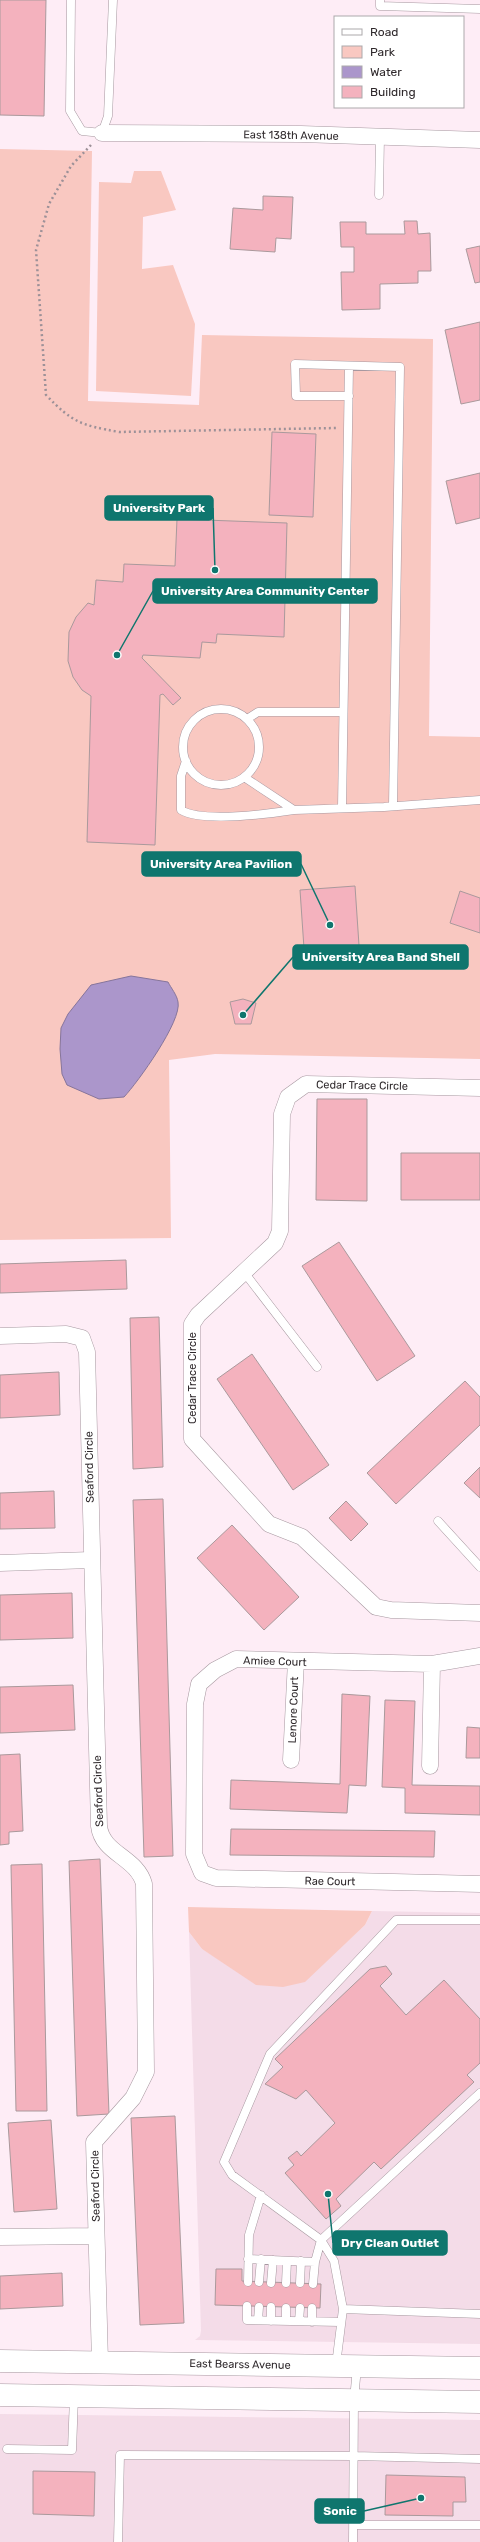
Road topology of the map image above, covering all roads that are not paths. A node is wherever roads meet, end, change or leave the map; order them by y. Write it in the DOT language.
graph roads {
  1 [pos="71,0"];
  2 [pos="113,0"];
  3 [pos="380,0"];
  4 [pos="480,9"];
  5 [pos="102,133"];
  6 [pos="380,137"];
  7 [pos="480,140"];
  8 [pos="379,195"];
  9 [pos="349,366"];
  10 [pos="349,396"];
  11 [pos="343,712"];
  12 [pos="247,719"];
  13 [pos="186,761"];
  14 [pos="244,777"];
  15 [pos="480,800"];
  16 [pos="393,806"];
  17 [pos="342,808"];
  18 [pos="294,810"];
  19 [pos="480,1088"];
  20 [pos="244,1272"];
  21 [pos="0,1336"];
  22 [pos="317,1367"];
  23 [pos="438,1521"];
  24 [pos="91,1560"];
  25 [pos="0,1563"];
  26 [pos="480,1567"];
  27 [pos="480,1613"];
  28 [pos="480,1656"];
  29 [pos="296,1661"];
  30 [pos="432,1664"];
  31 [pos="291,1760"];
  32 [pos="430,1766"];
  33 [pos="194,1854"];
  34 [pos="480,1884"];
  35 [pos="480,1920"];
  36 [pos="480,2093"];
  37 [pos="261,2195"];
  38 [pos="96,2236"];
  39 [pos="0,2237"];
  40 [pos="321,2240"];
  41 [pos="248,2259"];
  42 [pos="261,2259"];
  43 [pos="273,2260"];
  44 [pos="287,2260"];
  45 [pos="301,2261"];
  46 [pos="315,2262"];
  47 [pos="248,2282"];
  48 [pos="259,2282"];
  49 [pos="272,2283"];
  50 [pos="286,2283"];
  51 [pos="300,2283"];
  52 [pos="313,2284"];
  53 [pos="247,2306"];
  54 [pos="259,2307"];
  55 [pos="271,2307"];
  56 [pos="286,2308"];
  57 [pos="300,2308"];
  58 [pos="312,2308"];
  59 [pos="343,2309"];
  60 [pos="480,2314"];
  61 [pos="258,2320"];
  62 [pos="271,2321"];
  63 [pos="286,2321"];
  64 [pos="299,2321"];
  65 [pos="312,2322"];
  66 [pos="340,2322"];
  67 [pos="0,2361"];
  68 [pos="100,2362"];
  69 [pos="336,2366"];
  70 [pos="357,2366"];
  71 [pos="480,2368"];
  72 [pos="0,2395"];
  73 [pos="74,2396"];
  74 [pos="354,2400"];
  75 [pos="480,2402"];
  76 [pos="7,2449"];
  77 [pos="354,2456"];
  78 [pos="480,2459"];
  79 [pos="354,2525"];
  80 [pos="480,2525"];
  81 [pos="118,2542"];
  82 [pos="354,2542"];
  1 -- 5 [label="lane"];
  2 -- 5 [label="lane"];
  3 -- 4 [label="lane"];
  5 -- 6 [label="street, East 138th Avenue"];
  6 -- 7 [label="street, East 138th Avenue"];
  6 -- 8 [label="lane"];
  9 -- 10 [label="lane"];
  9 -- 10 [label="lane"];
  9 -- 16 [label="lane"];
  10 -- 11 [label="lane"];
  11 -- 12 [label="lane"];
  11 -- 17 [label="lane"];
  12 -- 13 [label="lane"];
  12 -- 14 [label="lane"];
  13 -- 14 [label="lane"];
  13 -- 18 [label="lane"];
  14 -- 18 [label="lane"];
  15 -- 16 [label="lane"];
  16 -- 17 [label="lane"];
  17 -- 18 [label="lane"];
  19 -- 20 [label="street, Cedar Trace Circle"];
  20 -- 22 [label="lane"];
  20 -- 27 [label="street, Cedar Trace Circle"];
  21 -- 24 [label="street, Seaford Circle"];
  23 -- 26 [label="lane"];
  24 -- 25 [label="street"];
  24 -- 38 [label="street, Seaford Circle"];
  28 -- 30 [label="street, Amiee Court"];
  29 -- 30 [label="street, Amiee Court"];
  29 -- 31 [label="street, Lenore Court"];
  29 -- 33 [label="street, Amiee Court"];
  30 -- 32 [label="street"];
  33 -- 34 [label="street, Rae Court"];
  35 -- 37 [label="lane"];
  36 -- 40 [label="lane"];
  37 -- 40 [label="lane"];
  37 -- 41 [label="lane"];
  38 -- 39 [label="street"];
  38 -- 68 [label="street, Seaford Circle"];
  40 -- 46 [label="lane"];
  40 -- 59 [label="lane"];
  41 -- 42 [label="lane"];
  41 -- 47 [label="lane"];
  42 -- 43 [label="lane"];
  42 -- 48 [label="lane"];
  43 -- 44 [label="lane"];
  43 -- 49 [label="lane"];
  44 -- 45 [label="lane"];
  44 -- 50 [label="lane"];
  45 -- 46 [label="lane"];
  45 -- 51 [label="lane"];
  46 -- 52 [label="lane"];
  53 -- 61 [label="lane"];
  54 -- 61 [label="lane"];
  55 -- 62 [label="lane"];
  56 -- 63 [label="lane"];
  57 -- 64 [label="lane"];
  58 -- 65 [label="lane"];
  59 -- 60 [label="lane"];
  59 -- 66 [label="lane"];
  61 -- 62 [label="lane"];
  62 -- 63 [label="lane"];
  63 -- 64 [label="lane"];
  64 -- 65 [label="lane"];
  65 -- 66 [label="lane"];
  66 -- 69 [label="lane"];
  67 -- 68 [label="main road, East Bearss Avenue"];
  68 -- 69 [label="main road, East Bearss Avenue"];
  69 -- 70 [label="main road, East Bearss Avenue"];
  70 -- 71 [label="main road, East Bearss Avenue"];
  70 -- 74 [label="lane"];
  72 -- 73 [label="main road"];
  73 -- 74 [label="main road"];
  73 -- 76 [label="lane"];
  74 -- 75 [label="main road"];
  74 -- 77 [label="lane"];
  77 -- 78 [label="lane"];
  77 -- 79 [label="lane"];
  77 -- 81 [label="lane"];
  79 -- 80 [label="lane"];
  79 -- 82 [label="lane"];
}
